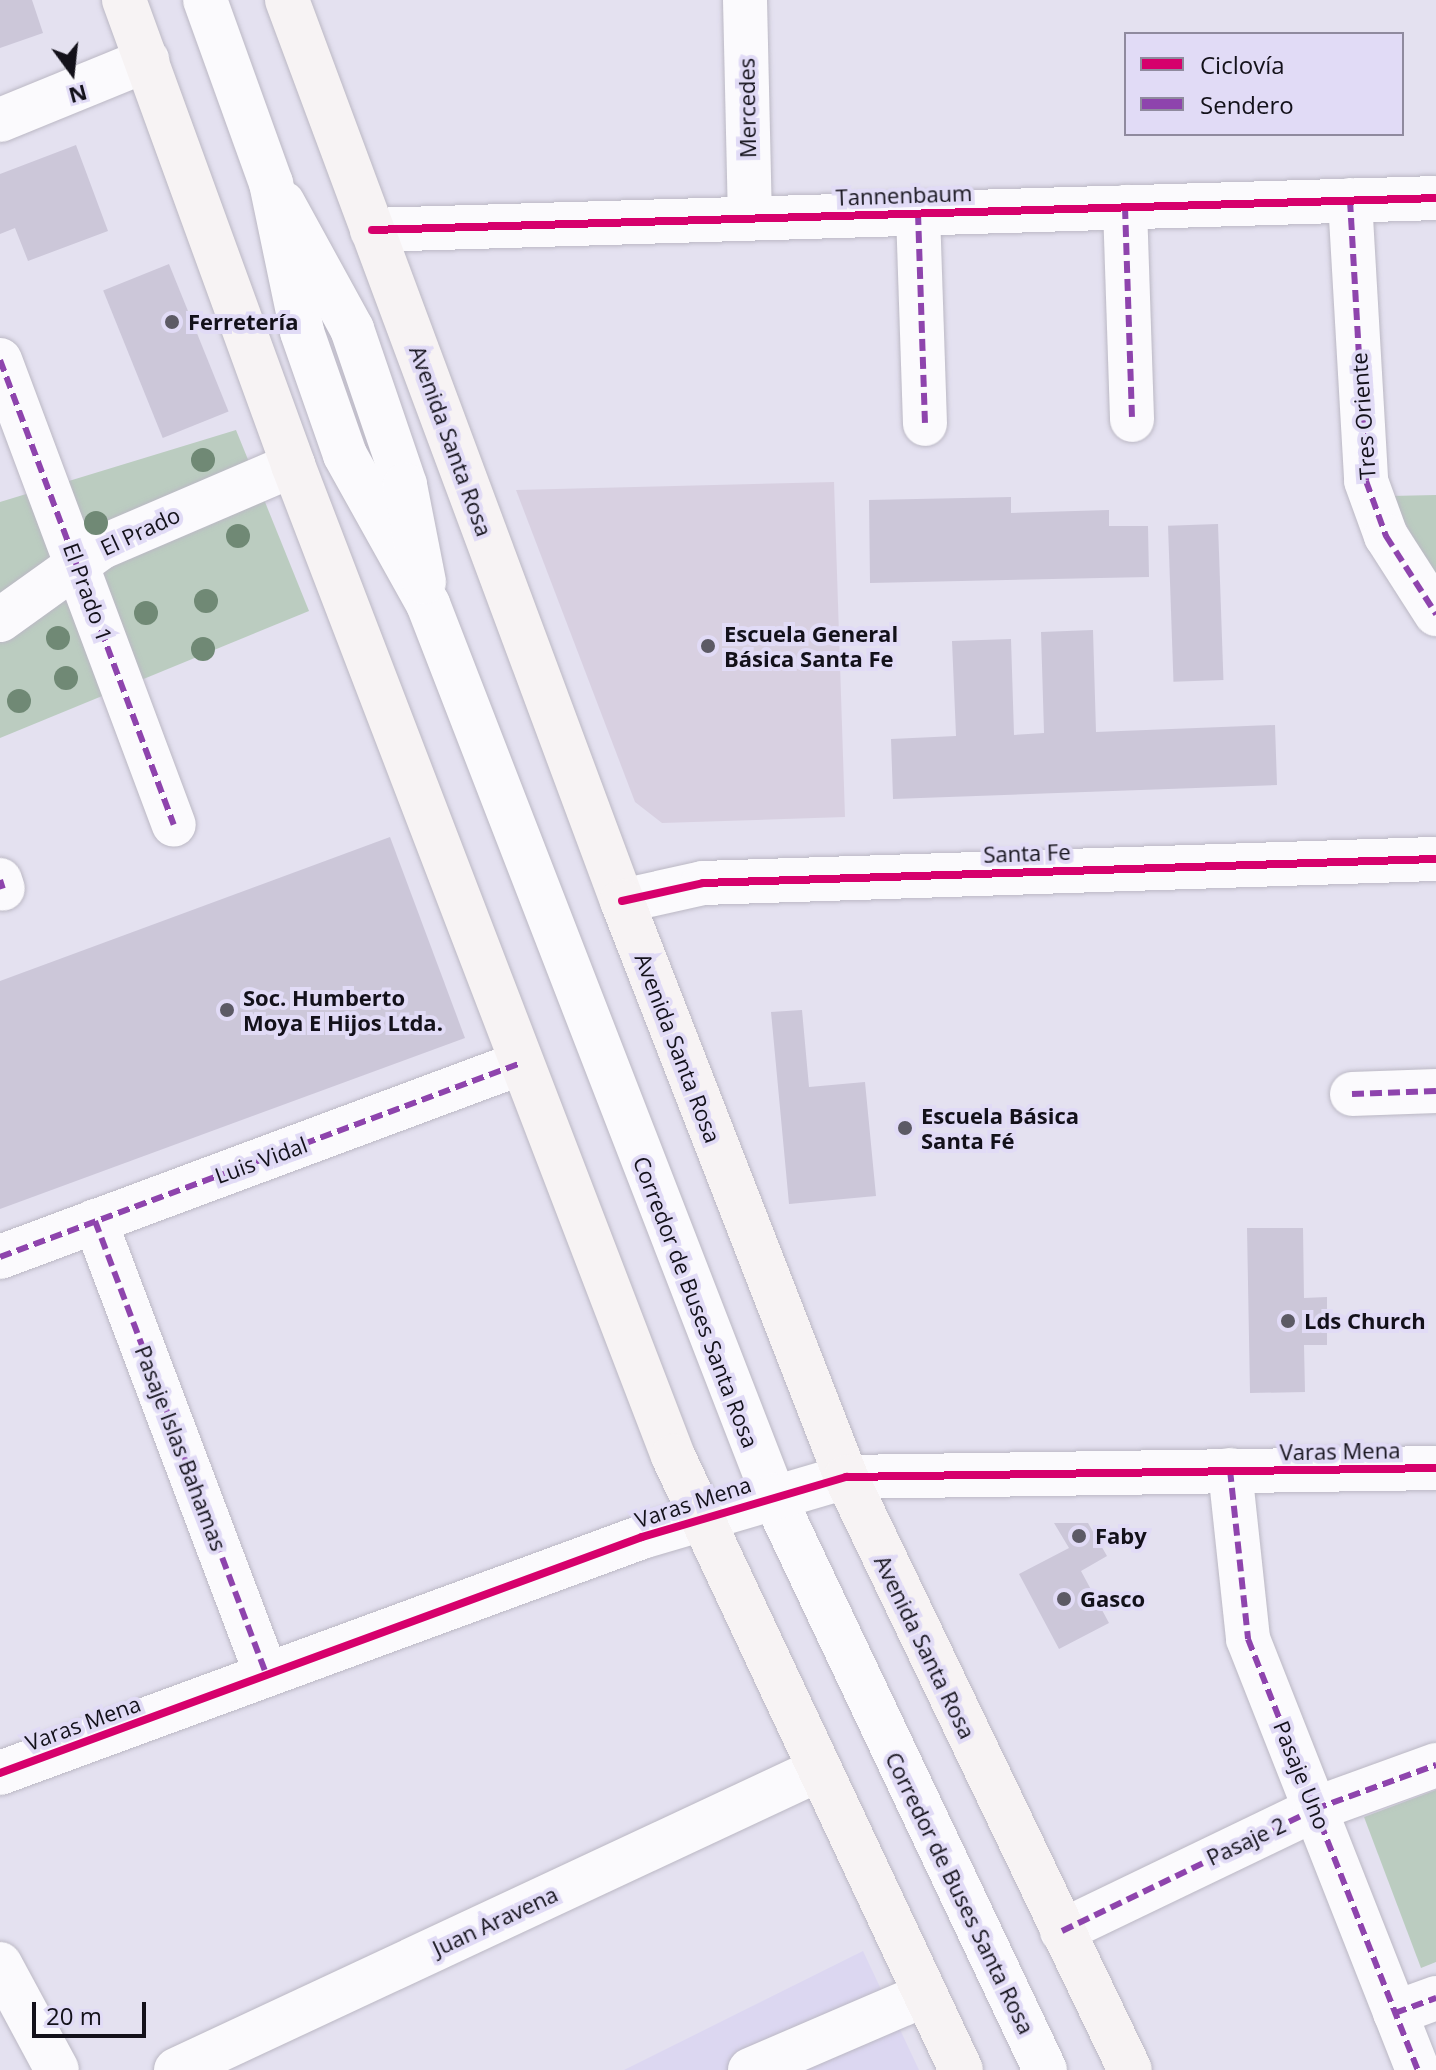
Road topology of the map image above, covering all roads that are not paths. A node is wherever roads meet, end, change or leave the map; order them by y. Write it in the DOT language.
graph roads {
  1 [pos="124,0"];
  2 [pos="205,0"];
  3 [pos="287,0"];
  4 [pos="745,0"];
  5 [pos="147,60"];
  6 [pos="0,120"];
  7 [pos="1436,198"];
  8 [pos="1350,200"];
  9 [pos="1125,207"];
  10 [pos="918,213"];
  11 [pos="750,217"];
  12 [pos="372,230"];
  13 [pos="0,360"];
  14 [pos="1132,420"];
  15 [pos="925,424"];
  16 [pos="293,465"];
  17 [pos="77,562"];
  18 [pos="1436,614"];
  19 [pos="0,620"];
  20 [pos="174,825"];
  21 [pos="1436,859"];
  22 [pos="622,901"];
  23 [pos="521,1063"];
  24 [pos="1436,1091"];
  25 [pos="1352,1094"];
  26 [pos="95,1221"];
  27 [pos="0,1257"];
  28 [pos="1436,1468"];
  29 [pos="1230,1470"];
  30 [pos="846,1477"];
  31 [pos="773,1495"];
  32 [pos="698,1517"];
  33 [pos="267,1675"];
  34 [pos="1436,1765"];
  35 [pos="816,1771"];
  36 [pos="0,1773"];
  37 [pos="1315,1809"];
  38 [pos="955,1883"];
  39 [pos="1062,1931"];
  40 [pos="0,1964"];
  41 [pos="924,1995"];
  42 [pos="1436,1998"];
  43 [pos="1395,2013"];
  44 [pos="57,2070"];
  45 [pos="176,2070"];
  46 [pos="750,2070"];
  47 [pos="961,2070"];
  48 [pos="1010,2070"];
  49 [pos="1045,2070"];
  50 [pos="1130,2070"];
  51 [pos="1418,2070"];
  1 -- 5 [label="main road"];
  2 -- 31 [label="street, Corredor de Buses Santa Rosa"];
  3 -- 12 [label="main road, Avenida Santa Rosa"];
  4 -- 11 [label="street, Mercedes"];
  5 -- 6 [label="street"];
  5 -- 16 [label="main road"];
  7 -- 8 [label="street, Tannenbaum"];
  8 -- 9 [label="street, Tannenbaum"];
  8 -- 18 [label="street, Tres Oriente"];
  9 -- 10 [label="street, Tannenbaum"];
  9 -- 14 [label="street"];
  10 -- 11 [label="street, Tannenbaum"];
  10 -- 15 [label="street"];
  11 -- 12 [label="street, Tannenbaum"];
  12 -- 22 [label="main road, Avenida Santa Rosa"];
  13 -- 17 [label="street, El Prado 1"];
  16 -- 17 [label="street, El Prado"];
  16 -- 23 [label="main road"];
  17 -- 19 [label="street, El Prado"];
  17 -- 20 [label="street, El Prado 1"];
  21 -- 22 [label="street, Santa Fe"];
  22 -- 30 [label="main road, Avenida Santa Rosa"];
  23 -- 26 [label="street, Luis Vidal"];
  23 -- 32 [label="main road"];
  24 -- 25 [label="street"];
  26 -- 27 [label="street, Luis Vidal"];
  26 -- 33 [label="street, Pasaje Islas Bahamas"];
  28 -- 29 [label="street, Varas Mena"];
  29 -- 30 [label="street, Varas Mena"];
  29 -- 37 [label="street, Pasaje Uno"];
  30 -- 31 [label="street, Varas Mena"];
  30 -- 39 [label="main road, Avenida Santa Rosa"];
  31 -- 32 [label="street, Varas Mena"];
  31 -- 38 [label="street, Corredor de Buses Santa Rosa"];
  32 -- 33 [label="street, Varas Mena"];
  32 -- 35 [label="main road"];
  33 -- 36 [label="street, Varas Mena"];
  34 -- 37 [label="street, Pasaje 2"];
  35 -- 41 [label="main road"];
  35 -- 45 [label="street, Juan Aravena"];
  37 -- 39 [label="street, Pasaje 2"];
  37 -- 43 [label="street, Pasaje Uno"];
  38 -- 48 [label="street"];
  38 -- 49 [label="street, Corredor de Buses Santa Rosa"];
  39 -- 50 [label="main road, Avenida Santa Rosa"];
  40 -- 44 [label="street"];
  41 -- 46 [label="street"];
  41 -- 47 [label="main road"];
  42 -- 43 [label="street"];
  43 -- 51 [label="street, Pasaje Uno"];
}
